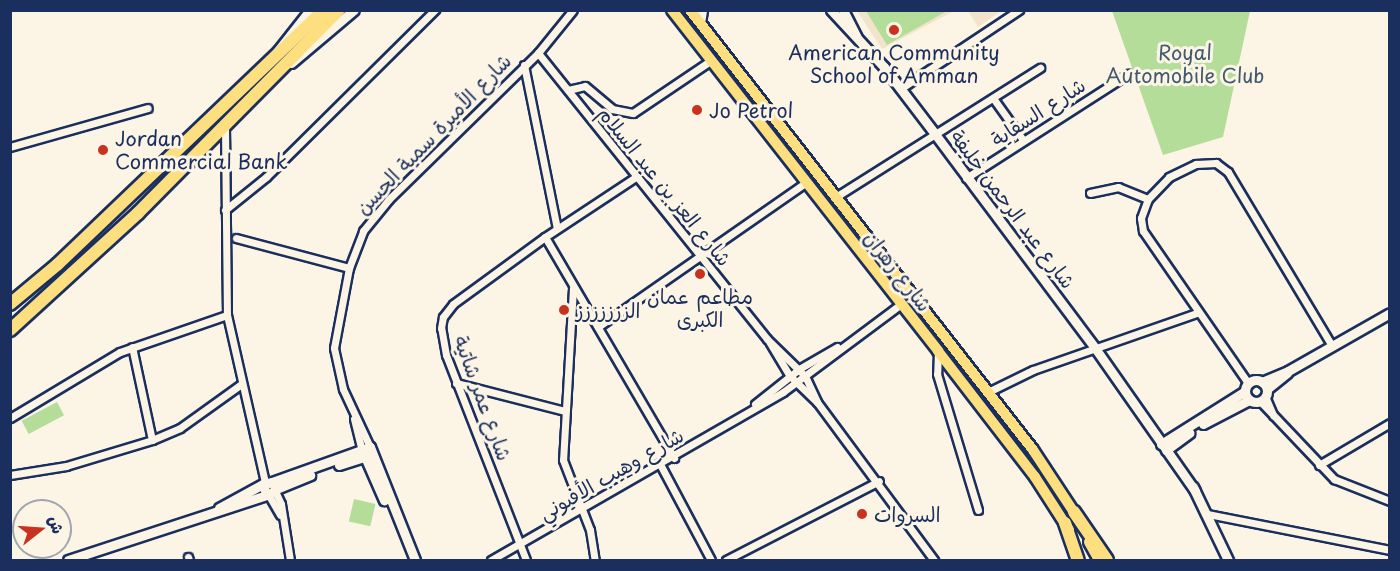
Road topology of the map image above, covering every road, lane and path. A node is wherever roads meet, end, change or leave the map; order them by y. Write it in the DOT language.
graph roads {
  1 [pos="310,10"];
  2 [pos="324,10"];
  3 [pos="339,10"];
  4 [pos="354,10"];
  5 [pos="435,10"];
  6 [pos="573,10"];
  7 [pos="672,10"];
  8 [pos="690,10"];
  9 [pos="702,10"];
  10 [pos="831,10"];
  11 [pos="843,10"];
  12 [pos="1019,10"];
  13 [pos="700,23"];
  14 [pos="308,33"];
  15 [pos="857,37"];
  16 [pos="538,53"];
  17 [pos="710,61"];
  18 [pos="278,64"];
  19 [pos="524,65"];
  20 [pos="1040,68"];
  21 [pos="1128,74"];
  22 [pos="900,89"];
  23 [pos="568,90"];
  24 [pos="993,98"];
  25 [pos="148,108"];
  26 [pos="225,127"];
  27 [pos="935,134"];
  28 [pos="1023,140"];
  29 [pos="10,147"];
  30 [pos="637,176"];
  31 [pos="966,178"];
  32 [pos="805,183"];
  33 [pos="1090,193"];
  34 [pos="834,198"];
  35 [pos="1148,199"];
  36 [pos="225,210"];
  37 [pos="557,228"];
  38 [pos="545,237"];
  39 [pos="236,238"];
  40 [pos="700,255"];
  41 [pos="349,268"];
  42 [pos="573,288"];
  43 [pos="28,291"];
  44 [pos="10,296"];
  45 [pos="10,304"];
  46 [pos="901,304"];
  47 [pos="1389,313"];
  48 [pos="1197,314"];
  49 [pos="227,315"];
  50 [pos="598,327"];
  51 [pos="10,330"];
  52 [pos="767,339"];
  53 [pos="845,343"];
  54 [pos="1332,346"];
  55 [pos="132,347"];
  56 [pos="1095,348"];
  57 [pos="938,351"];
  58 [pos="799,369"];
  59 [pos="790,376"];
  60 [pos="805,376"];
  61 [pos="456,383"];
  62 [pos="796,383"];
  63 [pos="240,385"];
  64 [pos="1247,391"];
  65 [pos="987,392"];
  66 [pos="1263,392"];
  67 [pos="818,402"];
  68 [pos="565,411"];
  69 [pos="746,412"];
  70 [pos="10,417"];
  71 [pos="1389,423"];
  72 [pos="152,440"];
  73 [pos="1166,445"];
  74 [pos="368,452"];
  75 [pos="674,458"];
  76 [pos="1319,465"];
  77 [pos="661,466"];
  78 [pos="10,475"];
  79 [pos="879,481"];
  80 [pos="269,488"];
  81 [pos="1389,501"];
  82 [pos="582,510"];
  83 [pos="978,510"];
  84 [pos="1074,512"];
  85 [pos="1208,514"];
  86 [pos="1065,523"];
  87 [pos="520,546"];
  88 [pos="1389,550"];
  89 [pos="68,561"];
  90 [pos="290,561"];
  91 [pos="408,561"];
  92 [pos="415,561"];
  93 [pos="491,561"];
  94 [pos="526,561"];
  95 [pos="595,561"];
  96 [pos="711,561"];
  97 [pos="726,561"];
  98 [pos="934,561"];
  99 [pos="1078,561"];
  100 [pos="1085,561"];
  101 [pos="1099,561"];
  102 [pos="1107,561"];
  103 [pos="1227,561"];
  1 -- 18 [label="street"];
  2 -- 14 [label="highway"];
  3 -- 14 [label="highway"];
  4 -- 18 [label="street"];
  5 -- 36 [label="street"];
  6 -- 16 [label="street, شارع الأميرة سمية الحسن"];
  7 -- 17 [label="main road, شارع زهران"];
  8 -- 13 [label="main road, شارع زهران"];
  9 -- 13 [label="street"];
  10 -- 15 [label="street, شارع عبد الرحمن خليفة"];
  11 -- 15 [label="street, شارع عبد الرحمن خليفة"];
  12 -- 22 [label="street"];
  13 -- 34 [label="main road, شارع زهران"];
  14 -- 18 [label="highway"];
  15 -- 22 [label="street, شارع عبد الرحمن خليفة"];
  16 -- 19 [label="street, شارع الأميرة سمية الحسن"];
  16 -- 23 [label="street, شارع العز بن عبد السلام"];
  17 -- 23 [label="street"];
  17 -- 32 [label="main road, شارع زهران"];
  18 -- 26 [label="highway"];
  18 -- 43 [label="highway"];
  19 -- 37 [label="street"];
  19 -- 41 [label="street, شارع الأميرة سمية الحسن"];
  20 -- 24 [label="street"];
  21 -- 28 [label="street, شارع السقاية"];
  22 -- 27 [label="street, شارع عبد الرحمن خليفة"];
  23 -- 30 [label="street, شارع العز بن عبد السلام"];
  24 -- 27 [label="street"];
  24 -- 28 [label="street"];
  25 -- 29 [label="street"];
  26 -- 36 [label="street"];
  26 -- 51 [label="highway"];
  27 -- 31 [label="street, شارع عبد الرحمن خليفة"];
  27 -- 34 [label="street"];
  28 -- 31 [label="street, شارع السقاية"];
  30 -- 37 [label="street, شارع عمر شاتية"];
  30 -- 40 [label="street, شارع العز بن عبد السلام"];
  31 -- 56 [label="street, شارع عبد الرحمن خليفة"];
  32 -- 40 [label="street"];
  32 -- 46 [label="main road, شارع زهران"];
  33 -- 35 [label="street"];
  34 -- 65 [label="main road, شارع زهران"];
  35 -- 48 [label="street"];
  35 -- 54 [label="street"];
  36 -- 49 [label="street"];
  37 -- 38 [label="street, شارع عمر شاتية"];
  38 -- 42 [label="street"];
  38 -- 61 [label="street, شارع عمر شاتية"];
  39 -- 41 [label="street"];
  40 -- 50 [label="street"];
  40 -- 52 [label="street, شارع العز بن عبد السلام"];
  41 -- 74 [label="street, شارع الأميرة سمية الحسن"];
  42 -- 50 [label="street"];
  42 -- 68 [label="street"];
  43 -- 44 [label="street"];
  43 -- 45 [label="highway"];
  46 -- 53 [label="street, شارع وهيب الأفيوني"];
  46 -- 57 [label="main road, شارع زهران"];
  47 -- 54 [label="street"];
  48 -- 56 [label="street"];
  48 -- 64 [label="street"];
  49 -- 55 [label="street"];
  49 -- 63 [label="street"];
  50 -- 75 [label="street"];
  52 -- 58 [label="street, شارع العز بن عبد السلام"];
  52 -- 59 [label="street, شارع العز بن عبد السلام"];
  53 -- 58 [label="street, شارع وهيب الأفيوني"];
  53 -- 60 [label="street, شارع وهيب الأفيوني"];
  54 -- 66 [label="street"];
  55 -- 70 [label="street"];
  55 -- 72 [label="street"];
  56 -- 65 [label="street"];
  56 -- 73 [label="street, شارع عبد الرحمن خليفة"];
  57 -- 83 [label="street"];
  57 -- 86 [label="main road, شارع زهران"];
  58 -- 59 [label="street, شارع وهيب الأفيوني"];
  58 -- 60 [label="street, شارع العز بن عبد السلام"];
  59 -- 62 [label="street, شارع العز بن عبد السلام"];
  59 -- 69 [label="street, شارع وهيب الأفيوني"];
  60 -- 62 [label="street, شارع وهيب الأفيوني"];
  60 -- 67 [label="street, شارع العز بن عبد السلام"];
  61 -- 68 [label="street"];
  61 -- 87 [label="street, شارع عمر شاتية"];
  62 -- 67 [label="street, شارع العز بن عبد السلام"];
  62 -- 69 [label="street, شارع وهيب الأفيوني"];
  63 -- 72 [label="street"];
  63 -- 80 [label="street"];
  64 -- 66 [label="street"];
  64 -- 66 [label="street"];
  64 -- 73 [label="street"];
  65 -- 84 [label="main road, شارع زهران"];
  66 -- 76 [label="street"];
  67 -- 79 [label="street, شارع العز بن عبد السلام"];
  68 -- 82 [label="street"];
  69 -- 75 [label="street, شارع وهيب الأفيوني"];
  71 -- 76 [label="street"];
  72 -- 78 [label="street"];
  73 -- 85 [label="street, شارع عبد الرحمن خليفة"];
  74 -- 80 [label="street"];
  74 -- 91 [label="street, شارع الأميرة سمية الحسن"];
  74 -- 92 [label="street, شارع الأميرة سمية الحسن"];
  75 -- 77 [label="street, شارع وهيب الأفيوني"];
  76 -- 81 [label="street"];
  77 -- 82 [label="street, شارع وهيب الأفيوني"];
  77 -- 96 [label="street"];
  79 -- 97 [label="street"];
  79 -- 98 [label="street, شارع العز بن عبد السلام"];
  80 -- 89 [label="street"];
  80 -- 90 [label="street"];
  82 -- 87 [label="street, شارع وهيب الأفيوني"];
  82 -- 95 [label="street"];
  84 -- 101 [label="main road, شارع زهران"];
  84 -- 102 [label="highway"];
  85 -- 88 [label="street"];
  85 -- 103 [label="street, شارع عبد الرحمن خليفة"];
  86 -- 99 [label="highway"];
  86 -- 100 [label="main road, شارع زهران"];
  87 -- 93 [label="street, شارع وهيب الأفيوني"];
  87 -- 94 [label="street, شارع عمر شاتية"];
}
